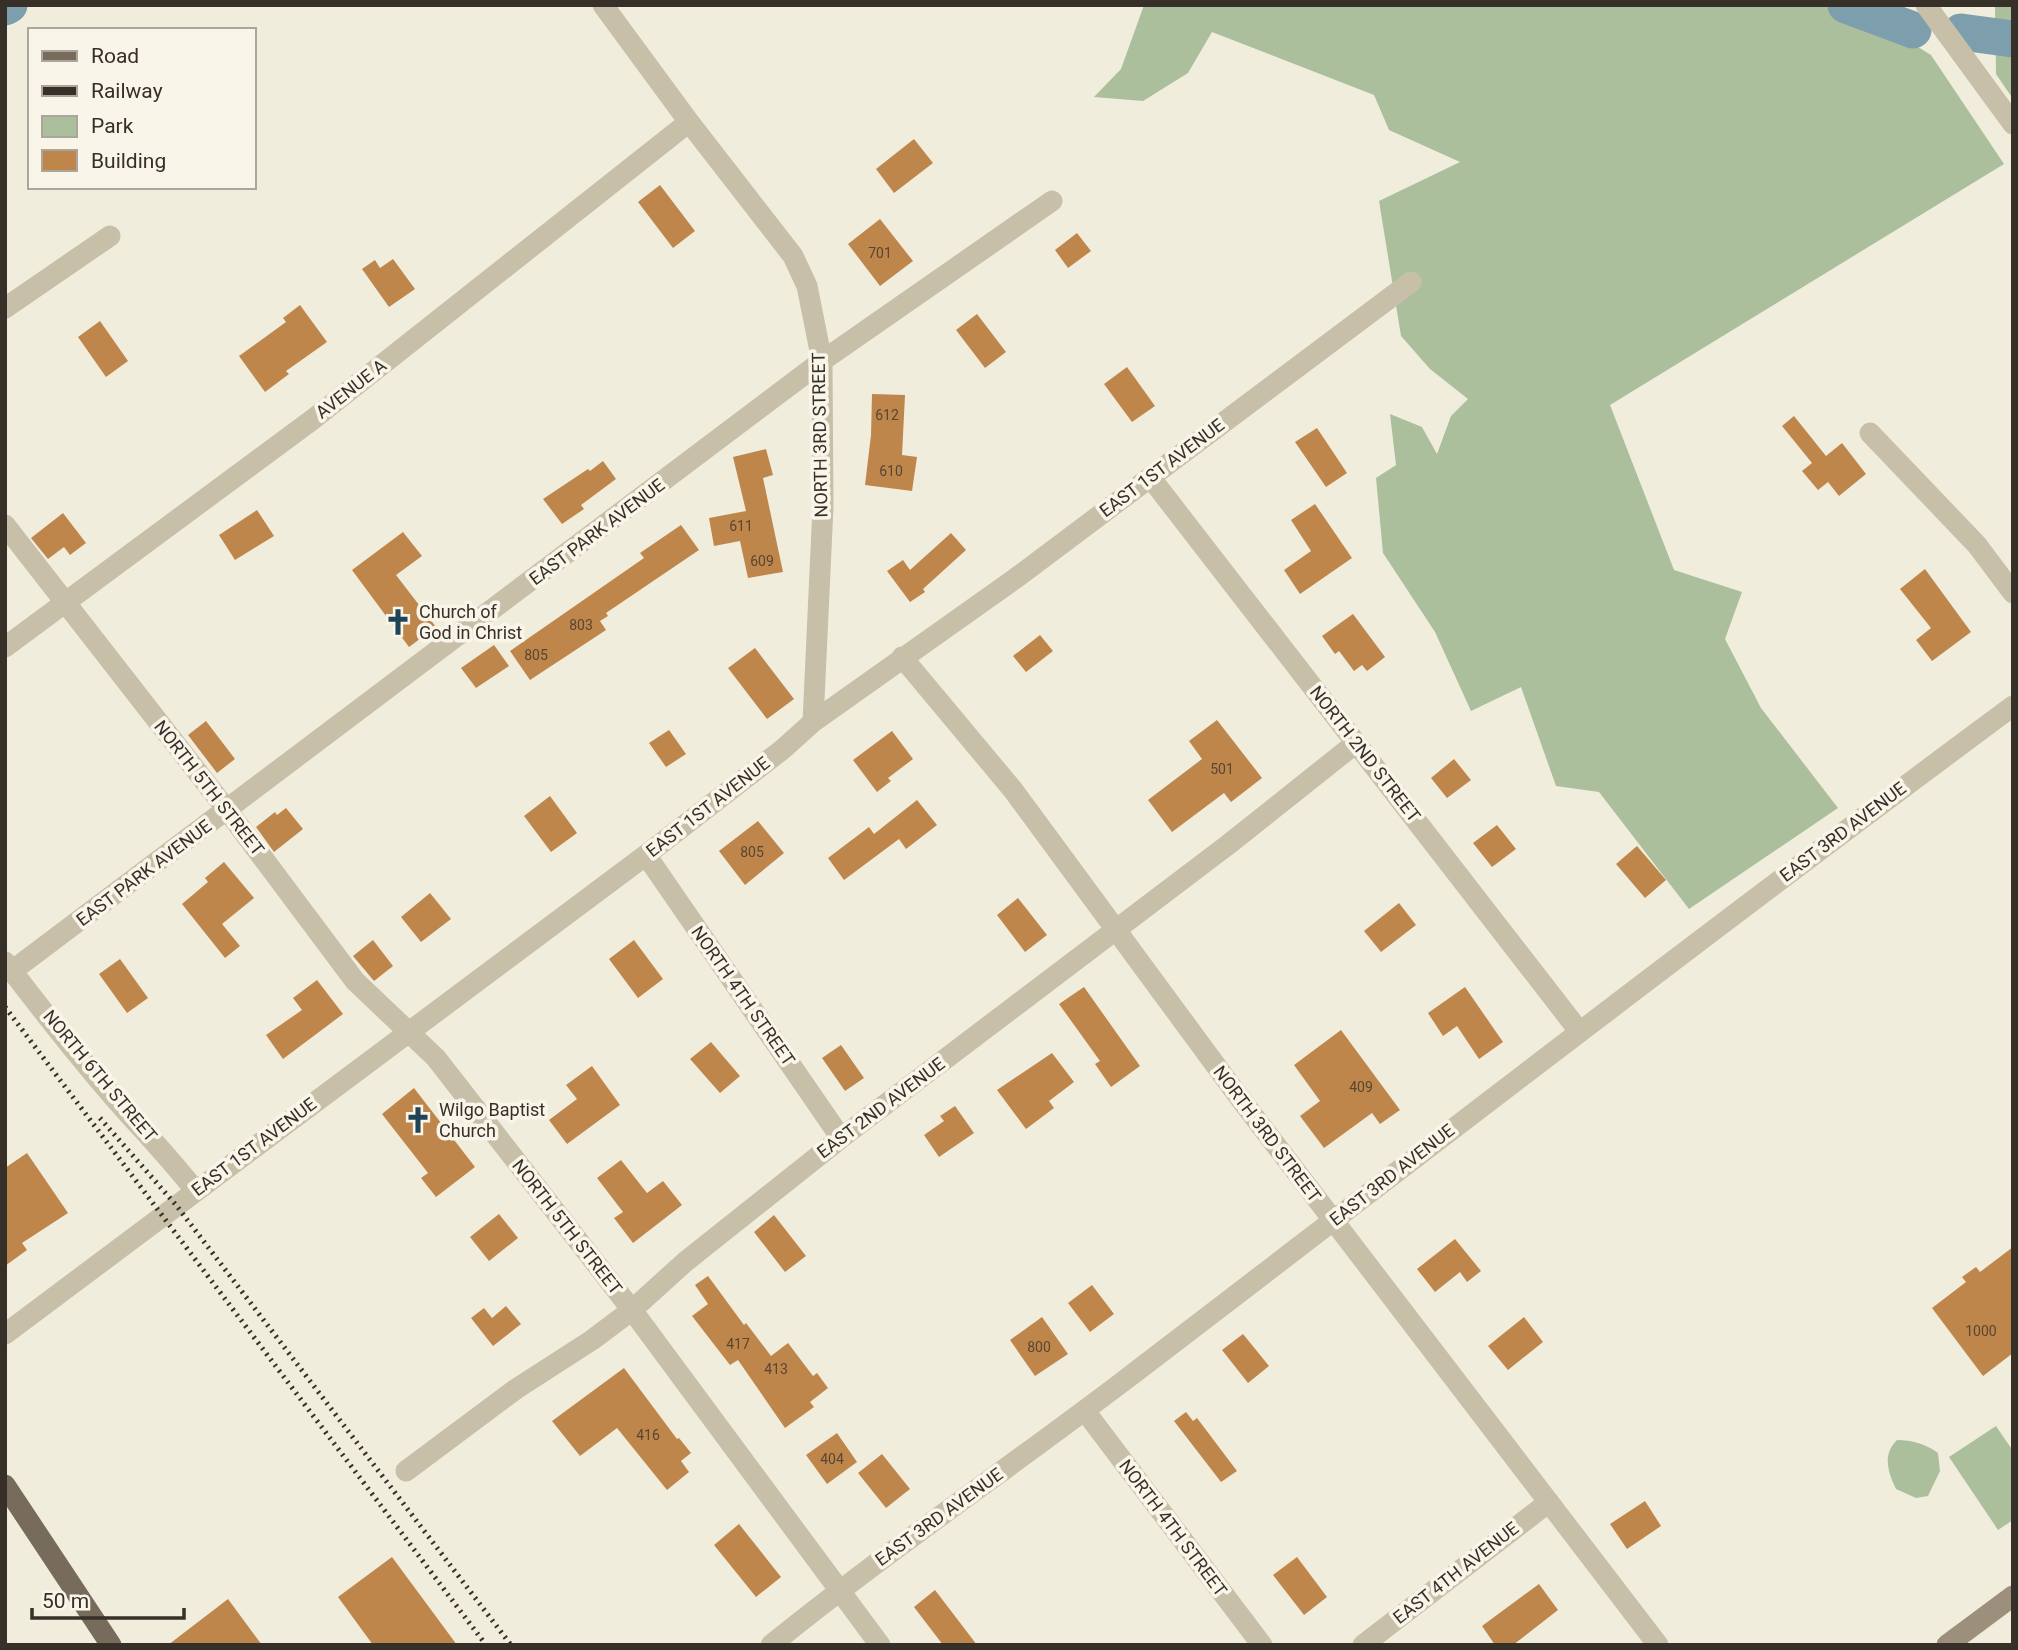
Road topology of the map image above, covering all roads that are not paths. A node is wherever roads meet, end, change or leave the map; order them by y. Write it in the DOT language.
graph roads {
  1 [pos="603,5"];
  2 [pos="1926,5"];
  3 [pos="689,122"];
  4 [pos="2013,124"];
  5 [pos="1052,201"];
  6 [pos="110,236"];
  7 [pos="1411,282"];
  8 [pos="5,308"];
  9 [pos="822,361"];
  10 [pos="1870,433"];
  11 [pos="1150,477"];
  12 [pos="5,525"];
  13 [pos="2013,593"];
  14 [pos="63,602"];
  15 [pos="5,647"];
  16 [pos="902,657"];
  17 [pos="2013,706"];
  18 [pos="813,722"];
  19 [pos="1356,743"];
  20 [pos="227,810"];
  21 [pos="646,855"];
  22 [pos="1116,930"];
  23 [pos="9,967"];
  24 [pos="1579,1031"];
  25 [pos="407,1032"];
  26 [pos="841,1138"];
  27 [pos="195,1190"];
  28 [pos="1333,1220"];
  29 [pos="632,1310"];
  30 [pos="5,1334"];
  31 [pos="1084,1411"];
  32 [pos="406,1471"];
  33 [pos="5,1485"];
  34 [pos="1549,1502"];
  35 [pos="838,1590"];
  36 [pos="2010,1604"];
  37 [pos="111,1645"];
  38 [pos="771,1645"];
  39 [pos="880,1645"];
  40 [pos="1262,1645"];
  41 [pos="1363,1645"];
  42 [pos="1658,1645"];
  43 [pos="1947,1645"];
  1 -- 3 [label="street, NORTH 3RD STREET"];
  2 -- 4 [label="street"];
  3 -- 9 [label="street, NORTH 3RD STREET"];
  3 -- 14 [label="street, AVENUE A"];
  5 -- 9 [label="street, EAST PARK AVENUE"];
  6 -- 8 [label="street"];
  7 -- 11 [label="street, EAST 1ST AVENUE"];
  9 -- 18 [label="street, NORTH 3RD STREET"];
  9 -- 20 [label="street, EAST PARK AVENUE"];
  10 -- 13 [label="street"];
  11 -- 16 [label="street, EAST 1ST AVENUE"];
  11 -- 19 [label="street, NORTH 2ND STREET"];
  12 -- 14 [label="street, NORTH 5TH STREET"];
  14 -- 15 [label="street, AVENUE A"];
  14 -- 20 [label="street, NORTH 5TH STREET"];
  16 -- 18 [label="street, EAST 1ST AVENUE"];
  16 -- 22 [label="street, NORTH 3RD STREET"];
  17 -- 24 [label="street, EAST 3RD AVENUE"];
  18 -- 21 [label="street, EAST 1ST AVENUE"];
  19 -- 22 [label="street, EAST 2ND AVENUE"];
  19 -- 24 [label="street, NORTH 2ND STREET"];
  20 -- 23 [label="street, EAST PARK AVENUE"];
  20 -- 25 [label="street, NORTH 5TH STREET"];
  21 -- 25 [label="street, EAST 1ST AVENUE"];
  21 -- 26 [label="street, NORTH 4TH STREET"];
  22 -- 26 [label="street, EAST 2ND AVENUE"];
  22 -- 28 [label="street, NORTH 3RD STREET"];
  23 -- 27 [label="street, NORTH 6TH STREET"];
  24 -- 28 [label="street, EAST 3RD AVENUE"];
  25 -- 27 [label="street, EAST 1ST AVENUE"];
  25 -- 29 [label="street, NORTH 5TH STREET"];
  26 -- 29 [label="street, EAST 2ND AVENUE"];
  27 -- 30 [label="street, EAST 1ST AVENUE"];
  28 -- 31 [label="street, EAST 3RD AVENUE"];
  28 -- 34 [label="street, NORTH 3RD STREET"];
  29 -- 32 [label="street, EAST 2ND AVENUE"];
  29 -- 35 [label="street, NORTH 5TH STREET"];
  31 -- 35 [label="street, EAST 3RD AVENUE"];
  31 -- 40 [label="street, NORTH 4TH STREET"];
  33 -- 37 [label="main road"];
  34 -- 41 [label="street, EAST 4TH AVENUE"];
  34 -- 42 [label="street, NORTH 3RD STREET"];
  35 -- 38 [label="street, EAST 3RD AVENUE"];
  35 -- 39 [label="street, NORTH 5TH STREET"];
  36 -- 43 [label="street"];
}
